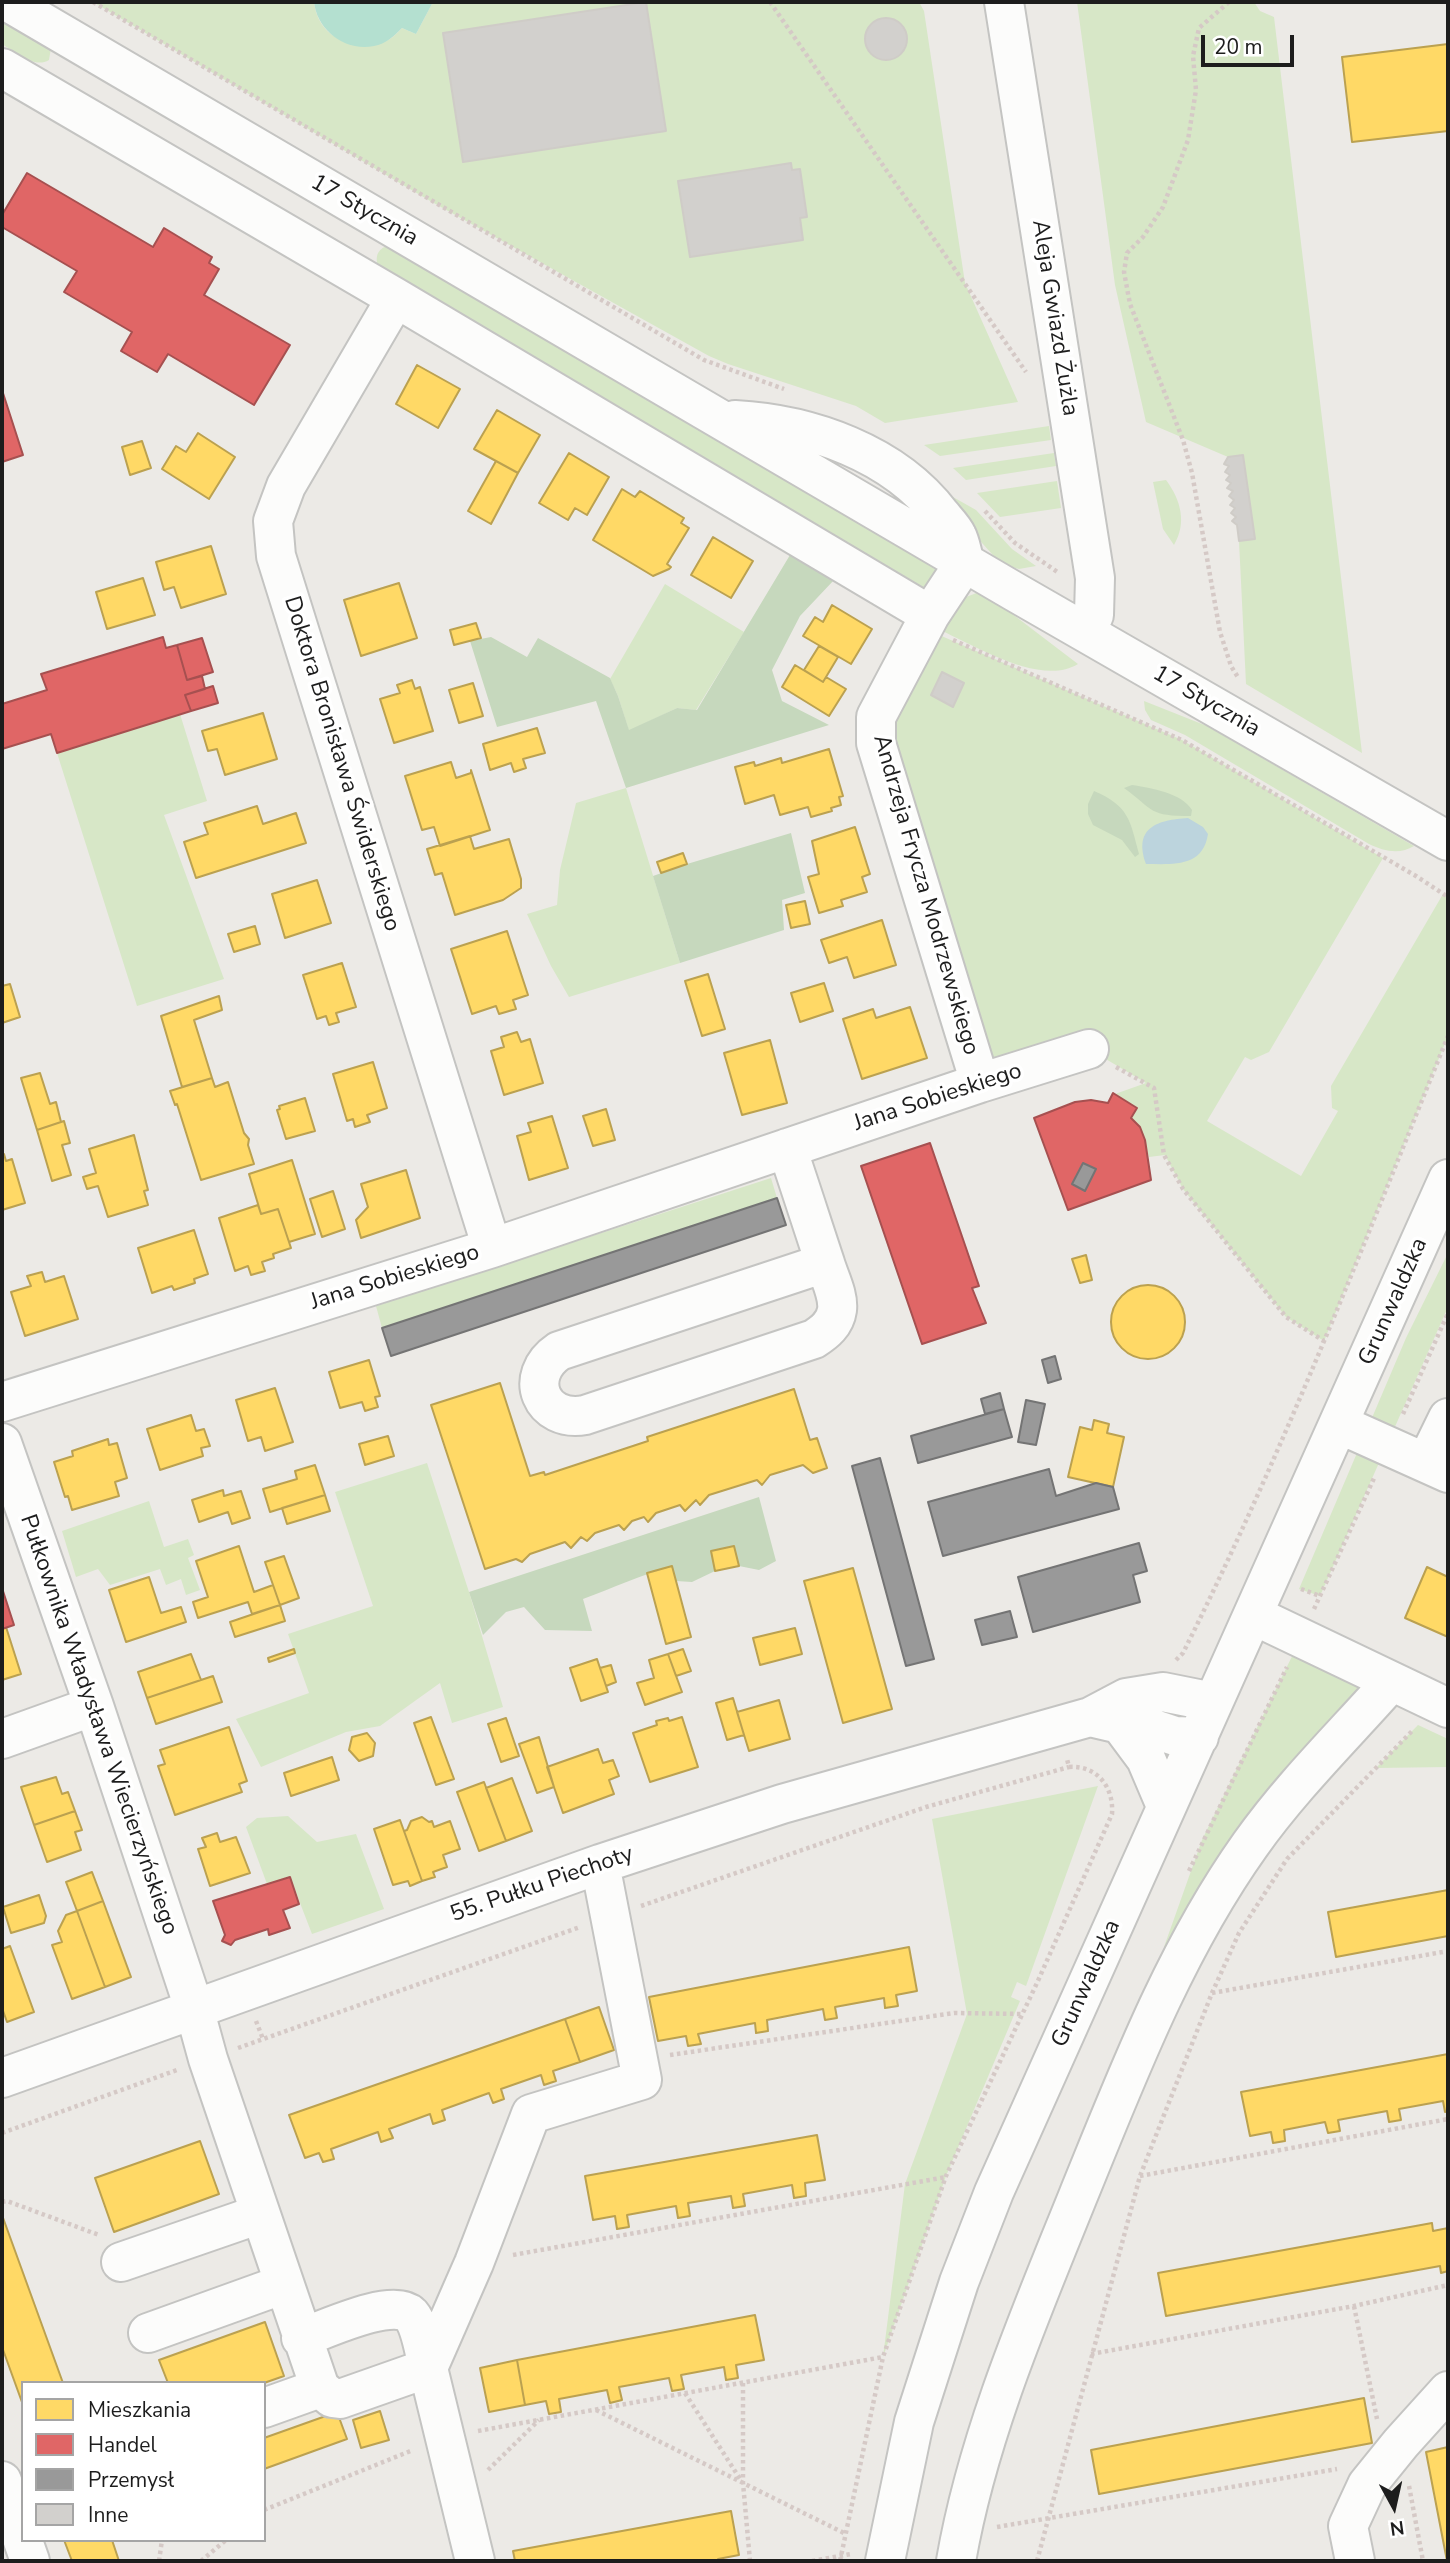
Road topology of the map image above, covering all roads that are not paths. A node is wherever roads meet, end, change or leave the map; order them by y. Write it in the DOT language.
graph roads {
  1 [pos="8,2"];
  2 [pos="1004,2"];
  3 [pos="81,45"];
  4 [pos="2,68"];
  5 [pos="54,98"];
  6 [pos="256,148"];
  7 [pos="226,199"];
  8 [pos="396,298"];
  9 [pos="965,562"];
  10 [pos="1090,615"];
  11 [pos="927,622"];
  12 [pos="1448,841"];
  13 [pos="1089,1049"];
  14 [pos="980,1083"];
  15 [pos="787,1148"];
  16 [pos="1448,1180"];
  17 [pos="492,1248"];
  18 [pos="825,1263"];
  19 [pos="2,1402"];
  20 [pos="1448,1419"];
  21 [pos="1339,1424"];
  22 [pos="2,1443"];
  23 [pos="1437,1468"];
  24 [pos="1253,1615"];
  25 [pos="1391,1682"];
  26 [pos="93,1706"];
  27 [pos="1444,1706"];
  28 [pos="1105,1720"];
  29 [pos="1206,1720"];
  30 [pos="2,1739"];
  31 [pos="1166,1806"];
  32 [pos="600,1864"];
  33 [pos="194,2008"];
  34 [pos="2,2078"];
  35 [pos="260,2214"];
  36 [pos="121,2262"];
  37 [pos="284,2284"];
  38 [pos="148,2333"];
  39 [pos="301,2338"];
  40 [pos="428,2368"];
  41 [pos="320,2388"];
  42 [pos="1448,2391"];
  43 [pos="266,2407"];
  44 [pos="2,2481"];
  45 [pos="21,2535"];
  46 [pos="23,2542"];
  47 [pos="958,2547"];
  48 [pos="886,2554"];
  49 [pos="30,2561"];
  50 [pos="475,2561"];
  51 [pos="1355,2561"];
  1 -- 3 [label="street, 17 Stycznia"];
  2 -- 10 [label="street, Aleja Gwiazd Żużla"];
  3 -- 5 [label="street"];
  3 -- 6 [label="street, 17 Stycznia"];
  4 -- 5 [label="street"];
  5 -- 7 [label="street"];
  6 -- 7 [label="street"];
  6 -- 9 [label="street, 17 Stycznia"];
  7 -- 8 [label="street"];
  8 -- 11 [label="street"];
  8 -- 17 [label="street, Doktora Bronisława Świderskiego"];
  9 -- 10 [label="street, 17 Stycznia"];
  9 -- 11 [label="street, Andrzeja Frycza Modrzewskiego"];
  10 -- 12 [label="street, 17 Stycznia"];
  11 -- 14 [label="street, Andrzeja Frycza Modrzewskiego"];
  13 -- 14 [label="street, Jana Sobieskiego"];
  14 -- 15 [label="street, Jana Sobieskiego"];
  15 -- 17 [label="street, Jana Sobieskiego"];
  15 -- 18 [label="street"];
  16 -- 21 [label="street, Grunwaldzka"];
  17 -- 19 [label="street, Jana Sobieskiego"];
  18 -- 18 [label="street"];
  20 -- 23 [label="street"];
  21 -- 23 [label="street"];
  21 -- 24 [label="street, Grunwaldzka"];
  22 -- 26 [label="street, Pułkownika Władysława Wiecierzyńskiego"];
  24 -- 25 [label="street"];
  24 -- 29 [label="street, Grunwaldzka"];
  25 -- 27 [label="street"];
  25 -- 47 [label="street"];
  26 -- 30 [label="street"];
  26 -- 33 [label="street, Pułkownika Władysława Wiecierzyńskiego"];
  28 -- 29 [label="street, 55. Pułku Piechoty"];
  28 -- 31 [label="street"];
  28 -- 32 [label="street, 55. Pułku Piechoty"];
  29 -- 31 [label="street, Grunwaldzka"];
  31 -- 48 [label="street, Grunwaldzka"];
  32 -- 33 [label="street, 55. Pułku Piechoty"];
  32 -- 40 [label="street"];
  33 -- 34 [label="street, 55. Pułku Piechoty"];
  33 -- 35 [label="street, Pułkownika Władysława Wiecierzyńskiego"];
  35 -- 36 [label="street"];
  35 -- 37 [label="street, Pułkownika Władysława Wiecierzyńskiego"];
  37 -- 38 [label="street"];
  37 -- 39 [label="street, Pułkownika Władysława Wiecierzyńskiego"];
  39 -- 40 [label="street"];
  39 -- 41 [label="street, Pułkownika Władysława Wiecierzyńskiego"];
  40 -- 41 [label="street"];
  40 -- 50 [label="street"];
  41 -- 43 [label="street"];
  42 -- 51 [label="street"];
  44 -- 45 [label="street"];
  46 -- 49 [label="street"];
}
